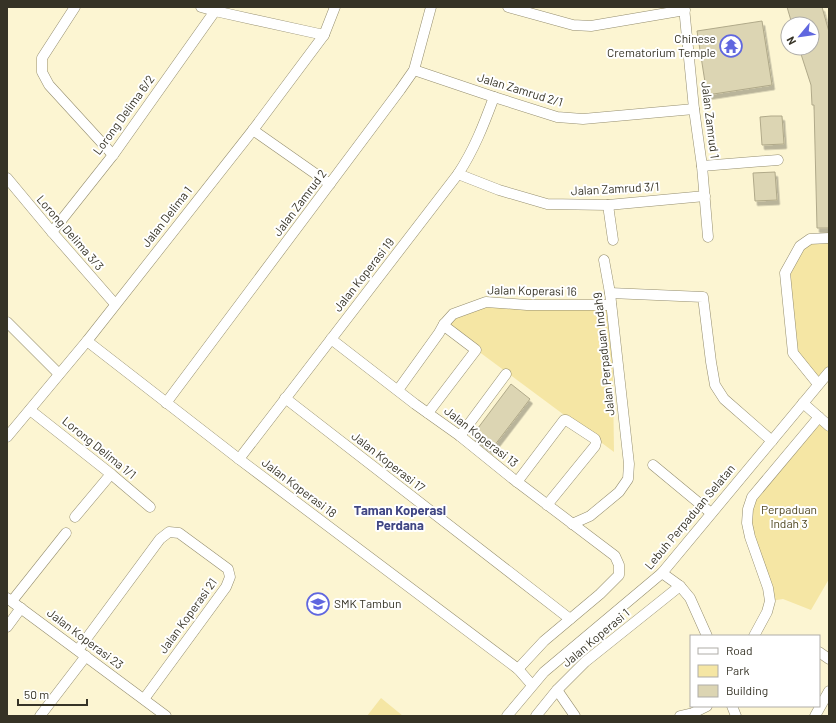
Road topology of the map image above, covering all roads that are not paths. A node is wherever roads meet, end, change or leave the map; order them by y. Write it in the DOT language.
graph roads {
  1 [pos="75,7"];
  2 [pos="201,7"];
  3 [pos="335,7"];
  4 [pos="431,7"];
  5 [pos="508,7"];
  6 [pos="684,9"];
  7 [pos="215,11"];
  8 [pos="324,35"];
  9 [pos="414,70"];
  10 [pos="494,97"];
  11 [pos="694,109"];
  12 [pos="253,130"];
  13 [pos="113,155"];
  14 [pos="778,160"];
  15 [pos="702,166"];
  16 [pos="458,174"];
  17 [pos="7,178"];
  18 [pos="330,184"];
  19 [pos="705,196"];
  20 [pos="608,205"];
  21 [pos="52,232"];
  22 [pos="708,237"];
  23 [pos="829,238"];
  24 [pos="613,240"];
  25 [pos="604,260"];
  26 [pos="610,293"];
  27 [pos="115,304"];
  28 [pos="612,305"];
  29 [pos="7,322"];
  30 [pos="444,324"];
  31 [pos="331,339"];
  32 [pos="87,341"];
  33 [pos="829,372"];
  34 [pos="59,374"];
  35 [pos="506,374"];
  36 [pos="818,384"];
  37 [pos="398,390"];
  38 [pos="285,398"];
  39 [pos="166,403"];
  40 [pos="803,403"];
  41 [pos="30,410"];
  42 [pos="428,413"];
  43 [pos="819,417"];
  44 [pos="829,426"];
  45 [pos="460,436"];
  46 [pos="7,437"];
  47 [pos="772,441"];
  48 [pos="239,460"];
  49 [pos="653,465"];
  50 [pos="111,474"];
  51 [pos="517,482"];
  52 [pos="547,505"];
  53 [pos="150,508"];
  54 [pos="711,513"];
  55 [pos="75,517"];
  56 [pos="572,524"];
  57 [pos="66,533"];
  58 [pos="662,573"];
  59 [pos="680,586"];
  60 [pos="9,600"];
  61 [pos="21,608"];
  62 [pos="570,619"];
  63 [pos="7,627"];
  64 [pos="707,635"];
  65 [pos="754,635"];
  66 [pos="82,653"];
  67 [pos="820,653"];
  68 [pos="829,658"];
  69 [pos="518,670"];
  70 [pos="532,685"];
  71 [pos="557,690"];
  72 [pos="829,691"];
  73 [pos="144,699"];
  74 [pos="826,703"];
  75 [pos="705,707"];
  76 [pos="40,716"];
  77 [pos="166,716"];
  78 [pos="507,716"];
  79 [pos="536,716"];
  80 [pos="575,716"];
  81 [pos="680,716"];
  82 [pos="815,716"];
  1 -- 13 [label="street"];
  2 -- 7 [label="street"];
  3 -- 8 [label="street, Jalan Delima 1"];
  4 -- 9 [label="street, Jalan Zamrud 2"];
  5 -- 6 [label="street"];
  6 -- 11 [label="street, Jalan Zamrud 1"];
  7 -- 8 [label="street"];
  7 -- 13 [label="street, Lorong Delima 6/2"];
  8 -- 12 [label="street, Jalan Delima 1"];
  9 -- 10 [label="street, Jalan Zamrud 2/1"];
  9 -- 18 [label="street, Jalan Zamrud 2"];
  10 -- 11 [label="street, Jalan Zamrud 2/1"];
  10 -- 16 [label="street, Jalan Koperasi 19"];
  11 -- 15 [label="street, Jalan Zamrud 1"];
  12 -- 18 [label="street"];
  12 -- 27 [label="street, Jalan Delima 1"];
  13 -- 21 [label="street, Lorong Delima 6/2"];
  14 -- 15 [label="street"];
  15 -- 19 [label="street, Jalan Zamrud 1"];
  16 -- 20 [label="street, Jalan Zamrud 3/1"];
  16 -- 31 [label="street, Jalan Koperasi 19"];
  17 -- 21 [label="street, Lorong Delima 3/3"];
  18 -- 39 [label="street, Jalan Zamrud 2"];
  19 -- 20 [label="street, Jalan Zamrud 3/1"];
  19 -- 22 [label="street, Jalan Zamrud 1"];
  20 -- 24 [label="street"];
  21 -- 27 [label="street, Lorong Delima 3/3"];
  23 -- 36 [label="street"];
  25 -- 26 [label="street, Jalan Perpaduan Indah9"];
  26 -- 28 [label="street, Jalan Perpaduan Indah9"];
  26 -- 47 [label="street"];
  27 -- 32 [label="street, Jalan Delima 1"];
  28 -- 30 [label="street, Jalan Koperasi 16"];
  28 -- 56 [label="street, Jalan Perpaduan Indah9"];
  29 -- 34 [label="street"];
  30 -- 37 [label="street, Jalan Koperasi 16"];
  30 -- 42 [label="street"];
  31 -- 37 [label="street, Jalan Koperasi 13"];
  31 -- 38 [label="street, Jalan Koperasi 19"];
  32 -- 34 [label="street, Jalan Delima 1"];
  32 -- 39 [label="street, Jalan Koperasi 18"];
  33 -- 36 [label="street, Lebuh Perpaduan Selatan"];
  34 -- 41 [label="street, Jalan Delima 1"];
  35 -- 45 [label="street"];
  36 -- 40 [label="street, Lebuh Perpaduan Selatan"];
  37 -- 42 [label="street, Jalan Koperasi 13"];
  38 -- 48 [label="street, Jalan Koperasi 19"];
  38 -- 62 [label="street, Jalan Koperasi 17"];
  39 -- 48 [label="street, Jalan Koperasi 18"];
  40 -- 43 [label="street"];
  40 -- 47 [label="street, Lebuh Perpaduan Selatan"];
  41 -- 46 [label="street, Jalan Delima 1"];
  41 -- 50 [label="street, Lorong Delima 1/1"];
  42 -- 45 [label="street, Jalan Koperasi 13"];
  43 -- 44 [label="street"];
  43 -- 65 [label="street"];
  45 -- 51 [label="street, Jalan Koperasi 13"];
  47 -- 54 [label="street, Lebuh Perpaduan Selatan"];
  48 -- 69 [label="street, Jalan Koperasi 18"];
  49 -- 54 [label="street"];
  50 -- 53 [label="street, Lorong Delima 1/1"];
  50 -- 55 [label="street"];
  51 -- 52 [label="street, Jalan Koperasi 13"];
  51 -- 52 [label="street"];
  52 -- 56 [label="street, Jalan Koperasi 13"];
  54 -- 58 [label="street, Lebuh Perpaduan Selatan"];
  56 -- 62 [label="street, Jalan Koperasi 13"];
  57 -- 60 [label="street"];
  58 -- 59 [label="street"];
  58 -- 70 [label="street, Lebuh Perpaduan Selatan"];
  59 -- 64 [label="street"];
  59 -- 71 [label="street, Jalan Koperasi 1"];
  60 -- 61 [label="street, Jalan Koperasi 23"];
  61 -- 63 [label="street"];
  61 -- 66 [label="street, Jalan Koperasi 23"];
  62 -- 69 [label="street"];
  66 -- 73 [label="street, Jalan Koperasi 23"];
  66 -- 73 [label="street, Jalan Koperasi 21"];
  66 -- 76 [label="street"];
  67 -- 68 [label="street"];
  69 -- 70 [label="street, Jalan Koperasi 18"];
  70 -- 78 [label="street, Lebuh Perpaduan Selatan"];
  71 -- 79 [label="street, Jalan Koperasi 1"];
  71 -- 80 [label="street"];
  72 -- 74 [label="street"];
  73 -- 77 [label="street, Jalan Koperasi 23"];
  74 -- 82 [label="street"];
  75 -- 81 [label="street"];
}
